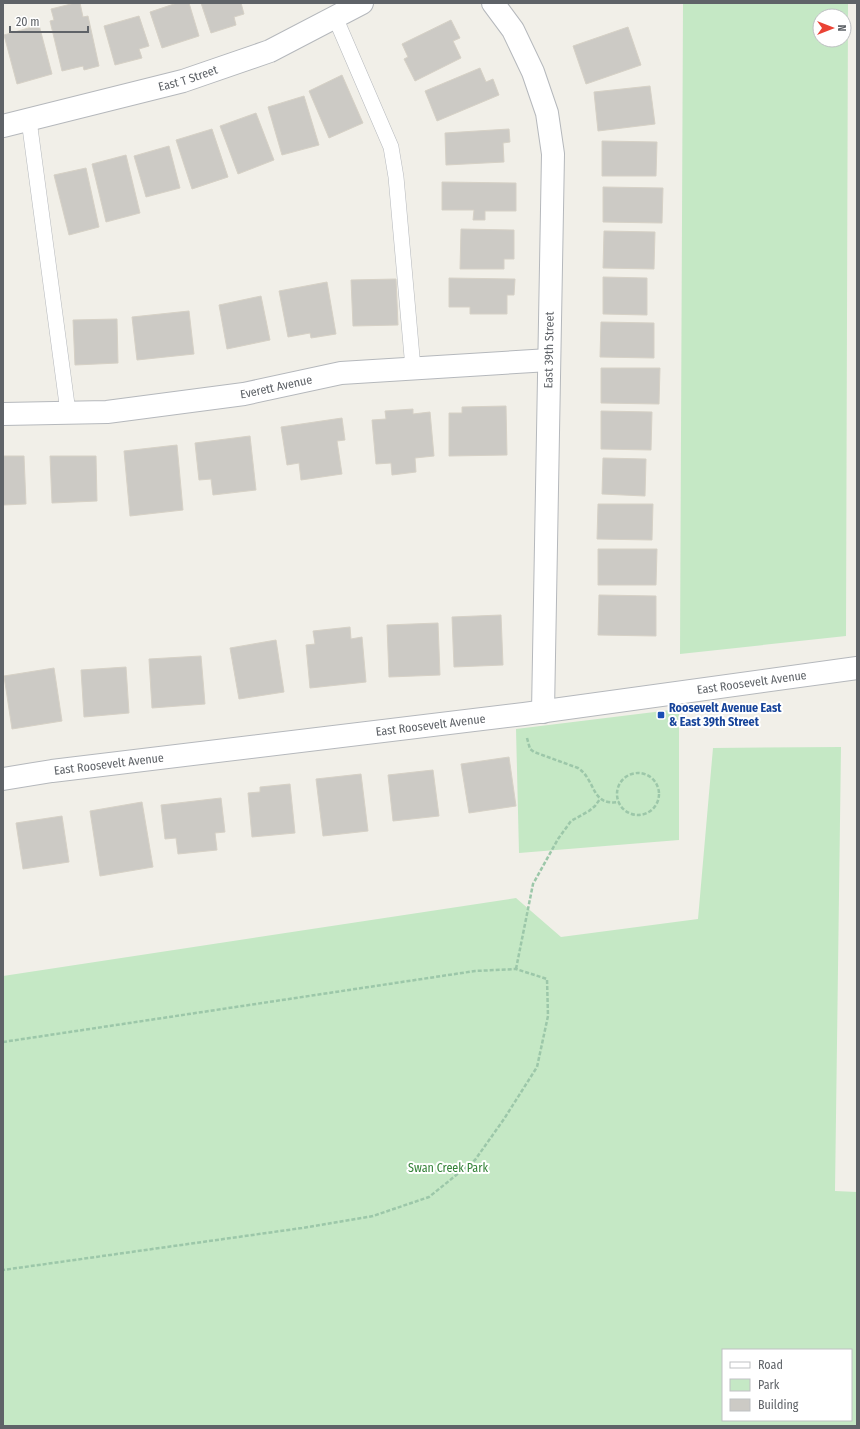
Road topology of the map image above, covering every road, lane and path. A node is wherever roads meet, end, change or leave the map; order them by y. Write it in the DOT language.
graph roads {
  1 [pos="362,3"];
  2 [pos="493,3"];
  3 [pos="335,17"];
  4 [pos="28,120"];
  5 [pos="3,126"];
  6 [pos="549,360"];
  7 [pos="413,368"];
  8 [pos="68,412"];
  9 [pos="3,414"];
  10 [pos="857,668"];
  11 [pos="533,713"];
  12 [pos="3,778"];
  13 [pos="600,799"];
  14 [pos="619,802"];
  15 [pos="516,969"];
  16 [pos="3,1042"];
  17 [pos="3,1270"];
  1 -- 3 [label="street, East T Street"];
  2 -- 6 [label="street, East 39th Street"];
  3 -- 4 [label="street, East T Street"];
  3 -- 7 [label="lane"];
  4 -- 5 [label="street, East T Street"];
  4 -- 8 [label="lane"];
  6 -- 7 [label="street, Everett Avenue"];
  6 -- 11 [label="street, East 39th Street"];
  7 -- 8 [label="street, Everett Avenue"];
  8 -- 9 [label="street, Everett Avenue"];
  10 -- 11 [label="street, East Roosevelt Avenue"];
  11 -- 12 [label="street, East Roosevelt Avenue"];
  11 -- 13 [label="path"];
  13 -- 14 [label="path"];
  13 -- 15 [label="path"];
  14 -- 14 [label="path"];
  15 -- 16 [label="path"];
  15 -- 17 [label="path"];
}
